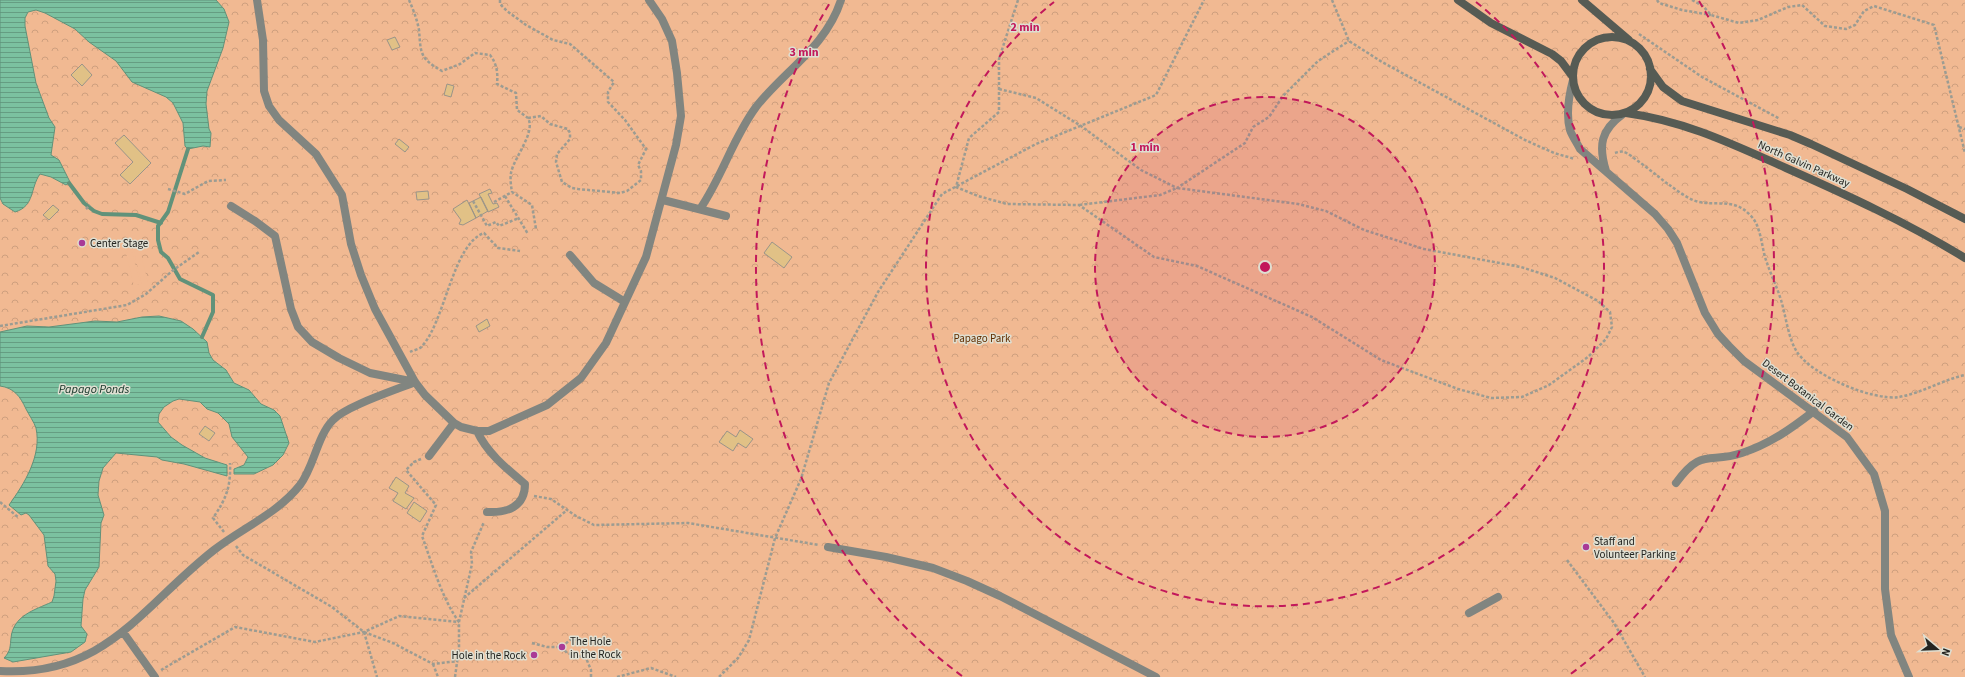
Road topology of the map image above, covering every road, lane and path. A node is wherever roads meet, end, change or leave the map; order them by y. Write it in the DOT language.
graph roads {
  1 [pos="257,0"];
  2 [pos="409,0"];
  3 [pos="500,0"];
  4 [pos="649,0"];
  5 [pos="841,0"];
  6 [pos="1018,0"];
  7 [pos="1204,0"];
  8 [pos="1332,0"];
  9 [pos="1458,0"];
  10 [pos="1582,0"];
  11 [pos="1657,0"];
  12 [pos="1692,0"];
  13 [pos="1711,15"];
  14 [pos="1637,32"];
  15 [pos="1349,41"];
  16 [pos="1634,44"];
  17 [pos="1650,69"];
  18 [pos="1573,78"];
  19 [pos="999,89"];
  20 [pos="1624,113"];
  21 [pos="528,118"];
  22 [pos="1782,120"];
  23 [pos="1080,126"];
  24 [pos="1959,127"];
  25 [pos="1965,129"];
  26 [pos="1615,153"];
  27 [pos="1965,153"];
  28 [pos="1579,163"];
  29 [pos="1606,171"];
  30 [pos="226,180"];
  31 [pos="956,187"];
  32 [pos="1177,188"];
  33 [pos="168,189"];
  34 [pos="512,192"];
  35 [pos="505,196"];
  36 [pos="663,200"];
  37 [pos="473,201"];
  38 [pos="494,202"];
  39 [pos="90,205"];
  40 [pos="1079,205"];
  41 [pos="231,206"];
  42 [pos="86,209"];
  43 [pos="700,209"];
  44 [pos="726,216"];
  45 [pos="519,218"];
  46 [pos="1965,219"];
  47 [pos="536,229"];
  48 [pos="528,234"];
  49 [pos="520,251"];
  50 [pos="199,252"];
  51 [pos="570,255"];
  52 [pos="1965,258"];
  53 [pos="625,302"];
  54 [pos="0,326"];
  55 [pos="402,356"];
  56 [pos="1965,375"];
  57 [pos="416,382"];
  58 [pos="1814,411"];
  59 [pos="454,423"];
  60 [pos="477,431"];
  61 [pos="429,456"];
  62 [pos="230,463"];
  63 [pos="1676,483"];
  64 [pos="525,495"];
  65 [pos="0,502"];
  66 [pos="567,510"];
  67 [pos="487,512"];
  68 [pos="19,518"];
  69 [pos="229,538"];
  70 [pos="775,538"];
  71 [pos="828,547"];
  72 [pos="1567,560"];
  73 [pos="464,598"];
  74 [pos="1498,598"];
  75 [pos="1469,613"];
  76 [pos="459,622"];
  77 [pos="123,632"];
  78 [pos="364,632"];
  79 [pos="583,640"];
  80 [pos="532,642"];
  81 [pos="562,647"];
  82 [pos="458,661"];
  83 [pos="433,664"];
  84 [pos="0,670"];
  85 [pos="154,676"];
  86 [pos="377,677"];
  87 [pos="438,677"];
  88 [pos="455,677"];
  89 [pos="591,677"];
  90 [pos="617,677"];
  91 [pos="676,677"];
  92 [pos="719,677"];
  93 [pos="1156,677"];
  94 [pos="1646,677"];
  95 [pos="1909,677"];
  1 -- 55 [label="street"];
  2 -- 21 [label="path"];
  3 -- 21 [label="path"];
  4 -- 36 [label="street"];
  5 -- 43 [label="street"];
  6 -- 19 [label="path"];
  7 -- 23 [label="path"];
  8 -- 15 [label="path"];
  9 -- 18 [label="main road"];
  10 -- 16 [label="main road"];
  11 -- 13 [label="path"];
  12 -- 13 [label="path"];
  13 -- 24 [label="path"];
  14 -- 22 [label="path"];
  15 -- 28 [label="path"];
  15 -- 32 [label="path"];
  16 -- 17 [label="main road"];
  16 -- 18 [label="main road"];
  17 -- 20 [label="main road"];
  17 -- 46 [label="main road, North Galvin Parkway"];
  18 -- 20 [label="main road"];
  18 -- 29 [label="street, Desert Botanical Garden"];
  19 -- 23 [label="path"];
  19 -- 31 [label="path"];
  20 -- 29 [label="street"];
  20 -- 52 [label="main road, North Galvin Parkway"];
  21 -- 34 [label="path"];
  23 -- 31 [label="path"];
  23 -- 32 [label="path"];
  24 -- 25 [label="path"];
  24 -- 27 [label="path"];
  26 -- 56 [label="path"];
  29 -- 58 [label="street, Desert Botanical Garden"];
  30 -- 33 [label="path"];
  31 -- 40 [label="path"];
  31 -- 70 [label="path"];
  32 -- 40 [label="path"];
  32 -- 40 [label="path"];
  34 -- 35 [label="path"];
  34 -- 47 [label="path"];
  35 -- 38 [label="path"];
  35 -- 45 [label="path"];
  36 -- 43 [label="street"];
  36 -- 53 [label="street"];
  37 -- 45 [label="path"];
  39 -- 42 [label="path"];
  41 -- 57 [label="street"];
  43 -- 44 [label="street"];
  45 -- 48 [label="path"];
  49 -- 55 [label="path"];
  50 -- 54 [label="path"];
  51 -- 53 [label="street"];
  53 -- 60 [label="street"];
  55 -- 57 [label="street"];
  57 -- 59 [label="street"];
  57 -- 69 [label="street"];
  58 -- 63 [label="street"];
  58 -- 95 [label="street, Desert Botanical Garden"];
  59 -- 60 [label="street"];
  59 -- 61 [label="street"];
  60 -- 64 [label="street"];
  61 -- 76 [label="path"];
  62 -- 69 [label="path"];
  64 -- 66 [label="path"];
  64 -- 67 [label="street"];
  65 -- 68 [label="path"];
  66 -- 70 [label="path"];
  66 -- 73 [label="path"];
  67 -- 73 [label="path"];
  69 -- 77 [label="street"];
  69 -- 78 [label="path"];
  70 -- 71 [label="path"];
  70 -- 92 [label="path"];
  71 -- 93 [label="street"];
  72 -- 94 [label="path"];
  73 -- 76 [label="path"];
  74 -- 75 [label="street"];
  76 -- 78 [label="path"];
  76 -- 82 [label="path"];
  77 -- 84 [label="street"];
  77 -- 85 [label="street"];
  78 -- 83 [label="path"];
  78 -- 85 [label="path"];
  78 -- 86 [label="path"];
  79 -- 81 [label="path"];
  80 -- 81 [label="path"];
  81 -- 89 [label="path"];
  82 -- 83 [label="path"];
  82 -- 88 [label="path"];
  83 -- 87 [label="path"];
  90 -- 91 [label="path"];
}
